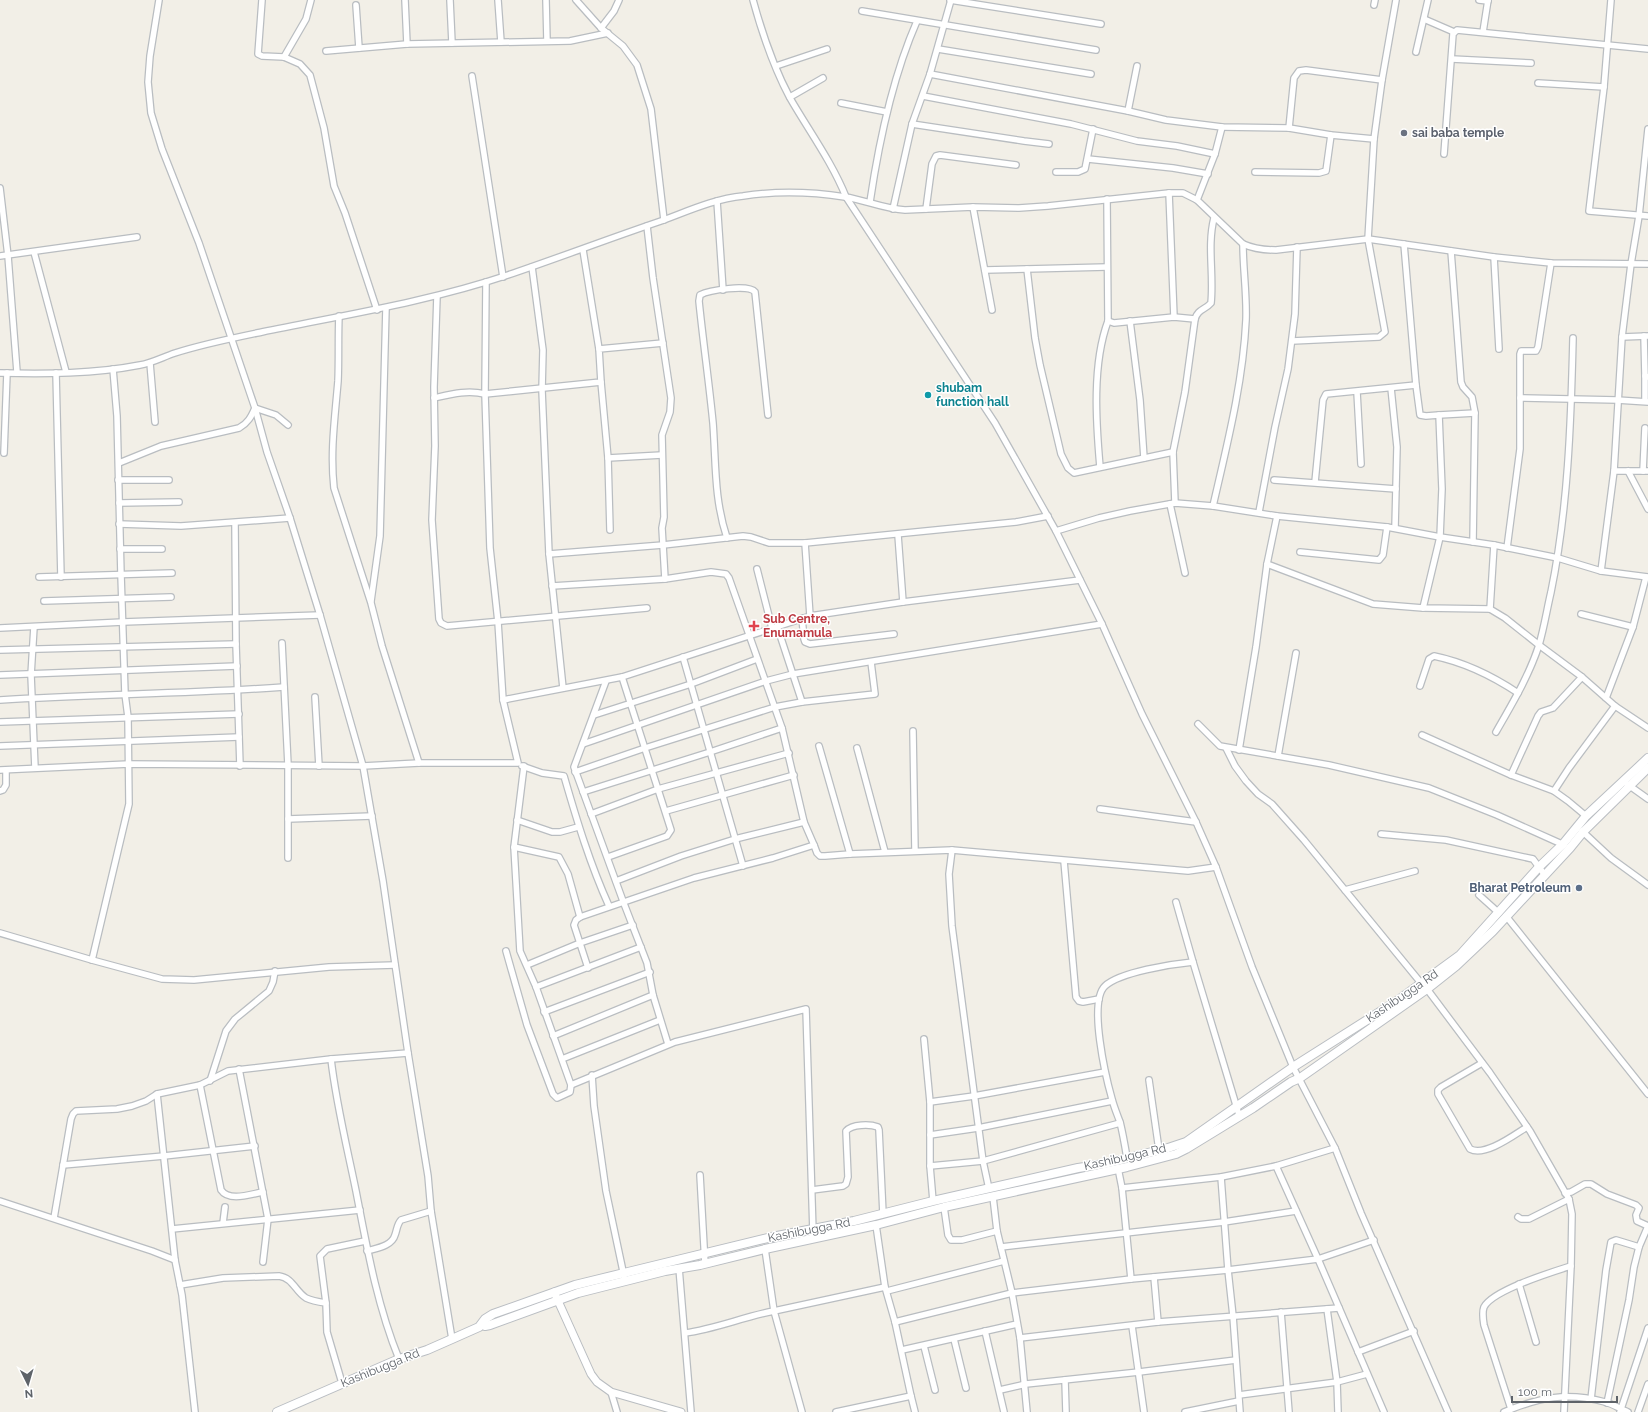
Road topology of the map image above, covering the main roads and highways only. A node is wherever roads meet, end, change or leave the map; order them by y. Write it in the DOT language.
graph roads {
  1 [pos="1648,758"];
  2 [pos="1648,768"];
  3 [pos="1580,829"];
  4 [pos="1424,986"];
  5 [pos="1238,1111"];
  6 [pos="991,1193"];
  7 [pos="624,1277"];
  8 [pos="576,1289"];
  9 [pos="482,1325"];
  10 [pos="277,1412"];
  1 -- 3 [label="main road, Kashibugga Rd"];
  2 -- 3 [label="main road, Kashibugga Rd"];
  3 -- 4 [label="main road, Kashibugga Rd"];
  4 -- 5 [label="main road, Kashibugga Rd"];
  4 -- 5 [label="main road, Kashibugga Rd"];
  5 -- 6 [label="main road, Kashibugga Rd"];
  5 -- 6 [label="main road, Kashibugga Rd"];
  6 -- 7 [label="main road, Kashibugga Rd"];
  6 -- 7 [label="main road, Kashibugga Rd"];
  7 -- 8 [label="main road, Kashibugga Rd"];
  8 -- 9 [label="main road, Kashibugga Rd"];
  8 -- 9 [label="main road, Kashibugga Rd"];
  9 -- 10 [label="main road, Kashibugga Rd"];
}
